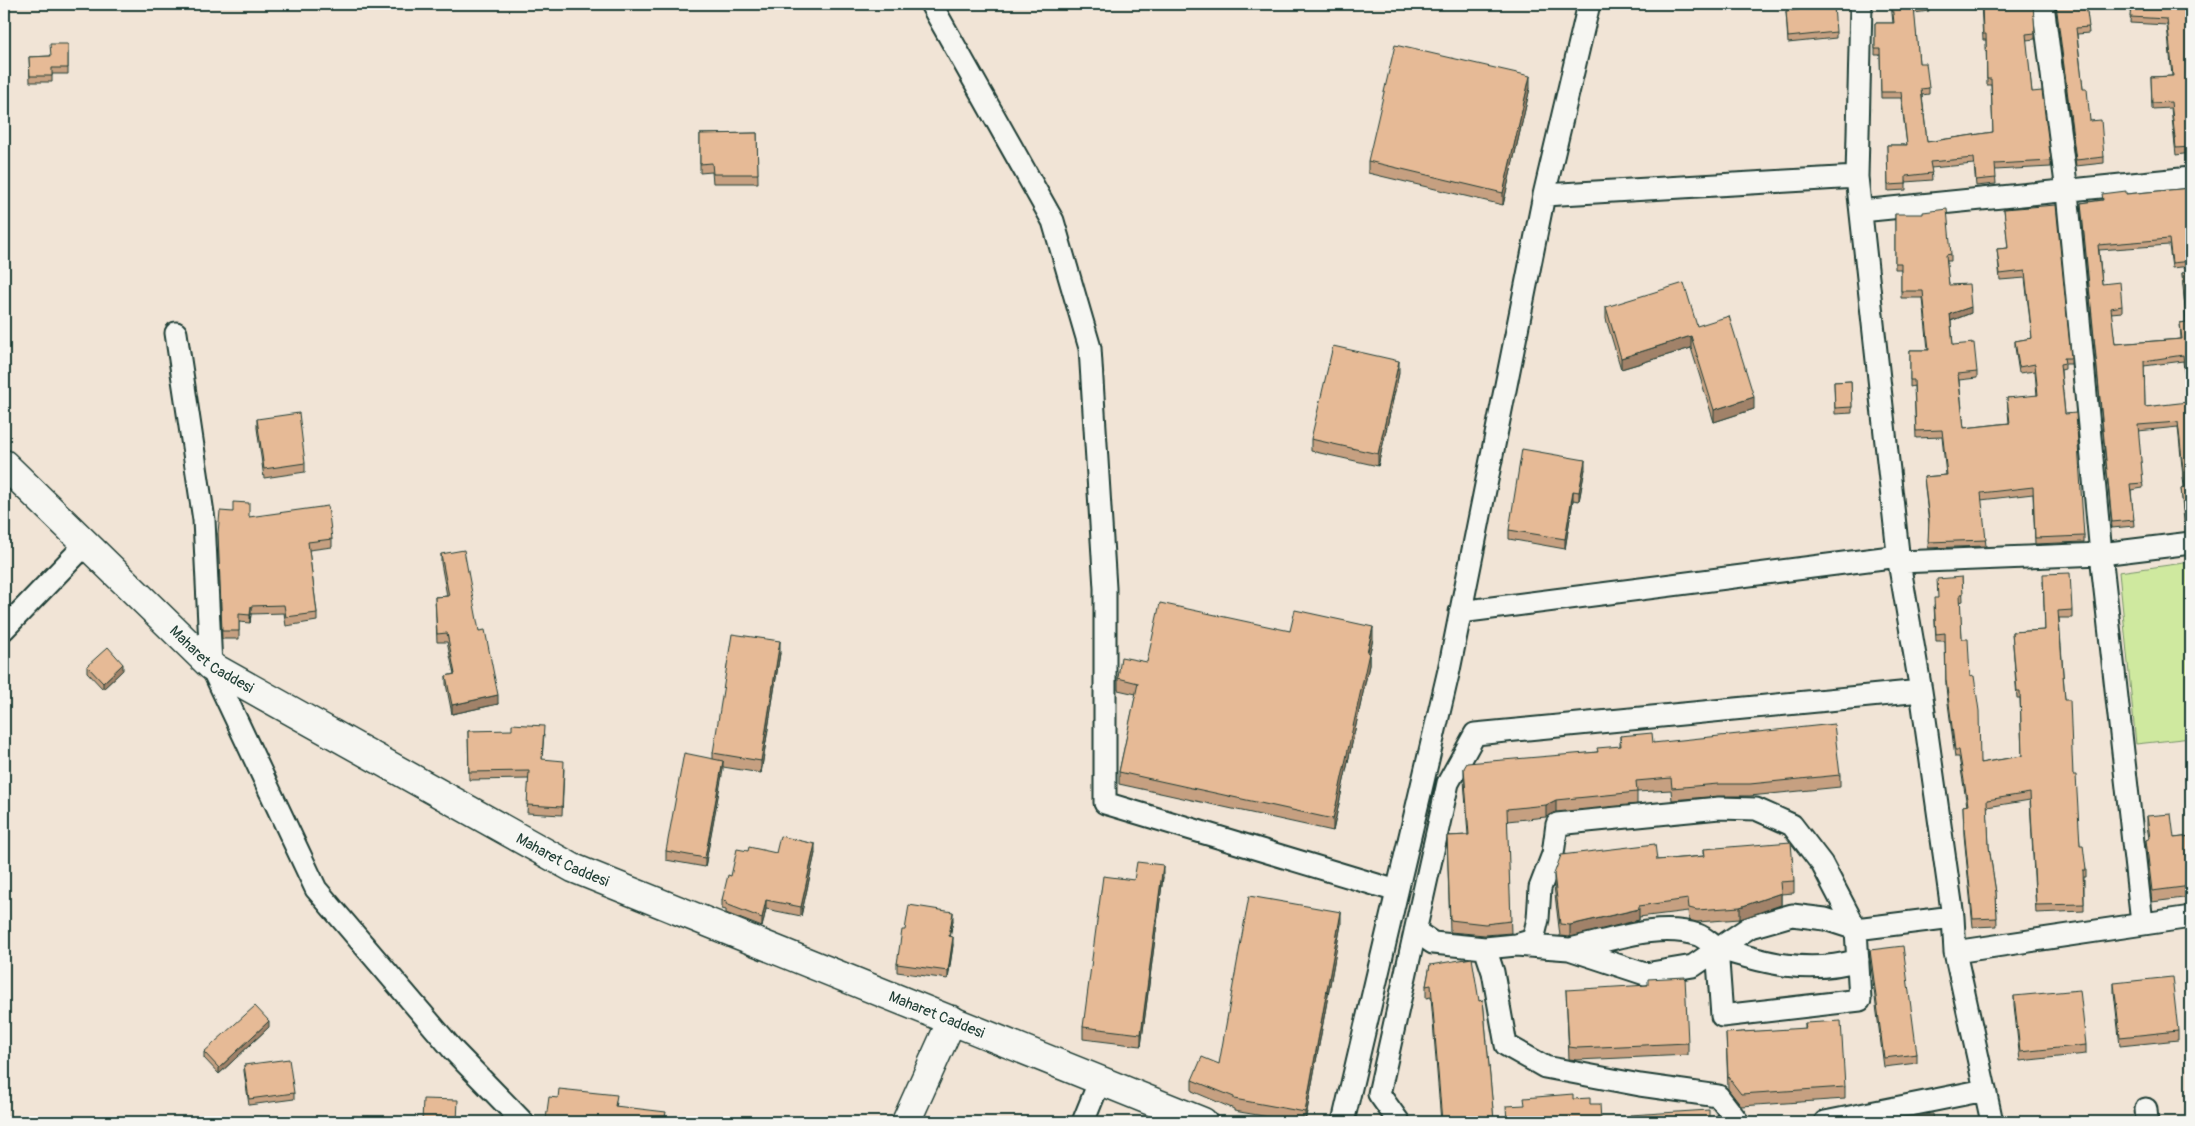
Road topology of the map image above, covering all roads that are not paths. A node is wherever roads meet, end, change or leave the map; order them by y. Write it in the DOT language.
graph roads {
  1 [pos="931,4"];
  2 [pos="1589,4"];
  3 [pos="1861,4"];
  4 [pos="2043,4"];
  5 [pos="1856,177"];
  6 [pos="2191,178"];
  7 [pos="2067,192"];
  8 [pos="1544,195"];
  9 [pos="1861,211"];
  10 [pos="176,333"];
  11 [pos="4,464"];
  12 [pos="2191,543"];
  13 [pos="86,544"];
  14 [pos="2100,554"];
  15 [pos="1899,559"];
  16 [pos="1460,612"];
  17 [pos="4,629"];
  18 [pos="211,666"];
  19 [pos="1921,690"];
  20 [pos="1397,891"];
  21 [pos="1953,917"];
  22 [pos="2191,917"];
  23 [pos="2142,923"];
  24 [pos="1856,929"];
  25 [pos="1415,931"];
  26 [pos="1516,945"];
  27 [pos="1485,948"];
  28 [pos="1717,948"];
  29 [pos="1569,950"];
  30 [pos="1955,952"];
  31 [pos="1858,960"];
  32 [pos="952,1020"];
  33 [pos="1100,1080"];
  34 [pos="1985,1090"];
  35 [pos="523,1122"];
  36 [pos="906,1122"];
  37 [pos="1083,1122"];
  38 [pos="1204,1122"];
  39 [pos="1343,1122"];
  40 [pos="1399,1122"];
  41 [pos="1738,1122"];
  42 [pos="1824,1122"];
  43 [pos="1992,1122"];
  1 -- 20 [label="street"];
  2 -- 8 [label="street"];
  3 -- 5 [label="street"];
  4 -- 7 [label="street"];
  5 -- 8 [label="street"];
  5 -- 9 [label="street"];
  6 -- 7 [label="street"];
  7 -- 9 [label="street"];
  7 -- 14 [label="street"];
  8 -- 16 [label="street"];
  9 -- 15 [label="street"];
  10 -- 18 [label="street"];
  11 -- 13 [label="street, Maharet Caddesi"];
  12 -- 14 [label="street"];
  13 -- 17 [label="street"];
  13 -- 18 [label="street, Maharet Caddesi"];
  14 -- 15 [label="street"];
  14 -- 23 [label="street"];
  15 -- 16 [label="street"];
  15 -- 19 [label="street"];
  16 -- 20 [label="street"];
  18 -- 32 [label="street, Maharet Caddesi"];
  18 -- 35 [label="street"];
  19 -- 21 [label="street"];
  19 -- 25 [label="street"];
  20 -- 39 [label="street"];
  21 -- 24 [label="street"];
  21 -- 30 [label="street"];
  22 -- 23 [label="street"];
  23 -- 30 [label="street"];
  24 -- 26 [label="street"];
  24 -- 28 [label="street"];
  24 -- 31 [label="street"];
  25 -- 27 [label="street"];
  25 -- 40 [label="street"];
  26 -- 27 [label="street"];
  26 -- 29 [label="street"];
  27 -- 41 [label="street"];
  28 -- 29 [label="street"];
  28 -- 29 [label="street"];
  28 -- 31 [label="street"];
  28 -- 31 [label="street"];
  30 -- 34 [label="street"];
  32 -- 33 [label="street, Maharet Caddesi"];
  32 -- 36 [label="street"];
  33 -- 37 [label="street"];
  33 -- 38 [label="street, Maharet Caddesi"];
  34 -- 42 [label="street"];
  34 -- 43 [label="street"];
}
